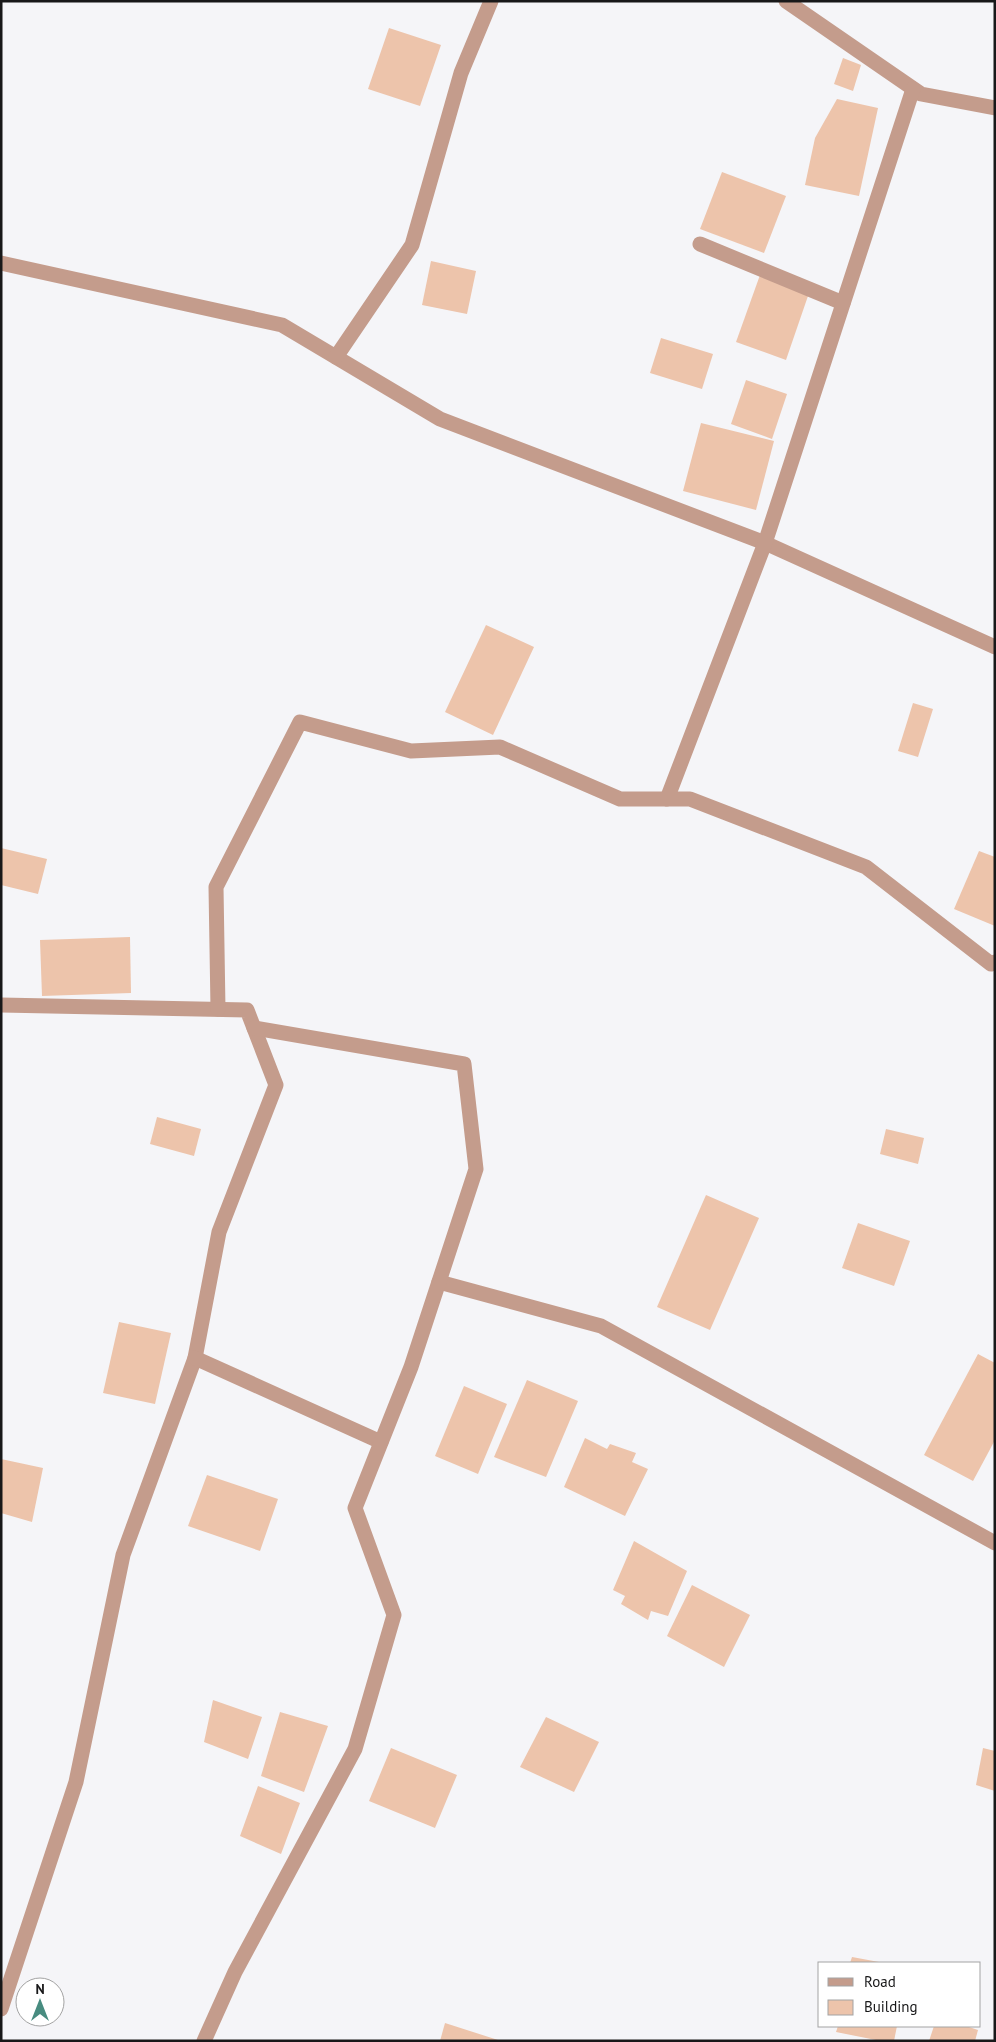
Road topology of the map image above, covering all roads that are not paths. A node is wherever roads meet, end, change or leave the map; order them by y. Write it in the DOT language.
graph roads {
  1 [pos="491,1"];
  2 [pos="786,1"];
  3 [pos="913,89"];
  4 [pos="995,108"];
  5 [pos="700,244"];
  6 [pos="1,263"];
  7 [pos="843,304"];
  8 [pos="336,357"];
  9 [pos="765,543"];
  10 [pos="995,647"];
  11 [pos="667,799"];
  12 [pos="995,962"];
  13 [pos="1,1005"];
  14 [pos="218,1009"];
  15 [pos="254,1028"];
  16 [pos="439,1282"];
  17 [pos="195,1358"];
  18 [pos="381,1442"];
  19 [pos="995,1543"];
  20 [pos="1,2009"];
  21 [pos="204,2041"];
  1 -- 8 [label="street"];
  2 -- 3 [label="street"];
  3 -- 4 [label="street"];
  3 -- 7 [label="street"];
  5 -- 7 [label="street"];
  6 -- 8 [label="street"];
  7 -- 9 [label="street"];
  8 -- 9 [label="street"];
  9 -- 10 [label="street"];
  9 -- 11 [label="street"];
  11 -- 12 [label="street"];
  11 -- 14 [label="street"];
  13 -- 14 [label="street"];
  14 -- 15 [label="street"];
  15 -- 16 [label="street"];
  15 -- 17 [label="street"];
  16 -- 18 [label="street"];
  16 -- 19 [label="street"];
  17 -- 18 [label="street"];
  17 -- 20 [label="street"];
  18 -- 21 [label="street"];
}
